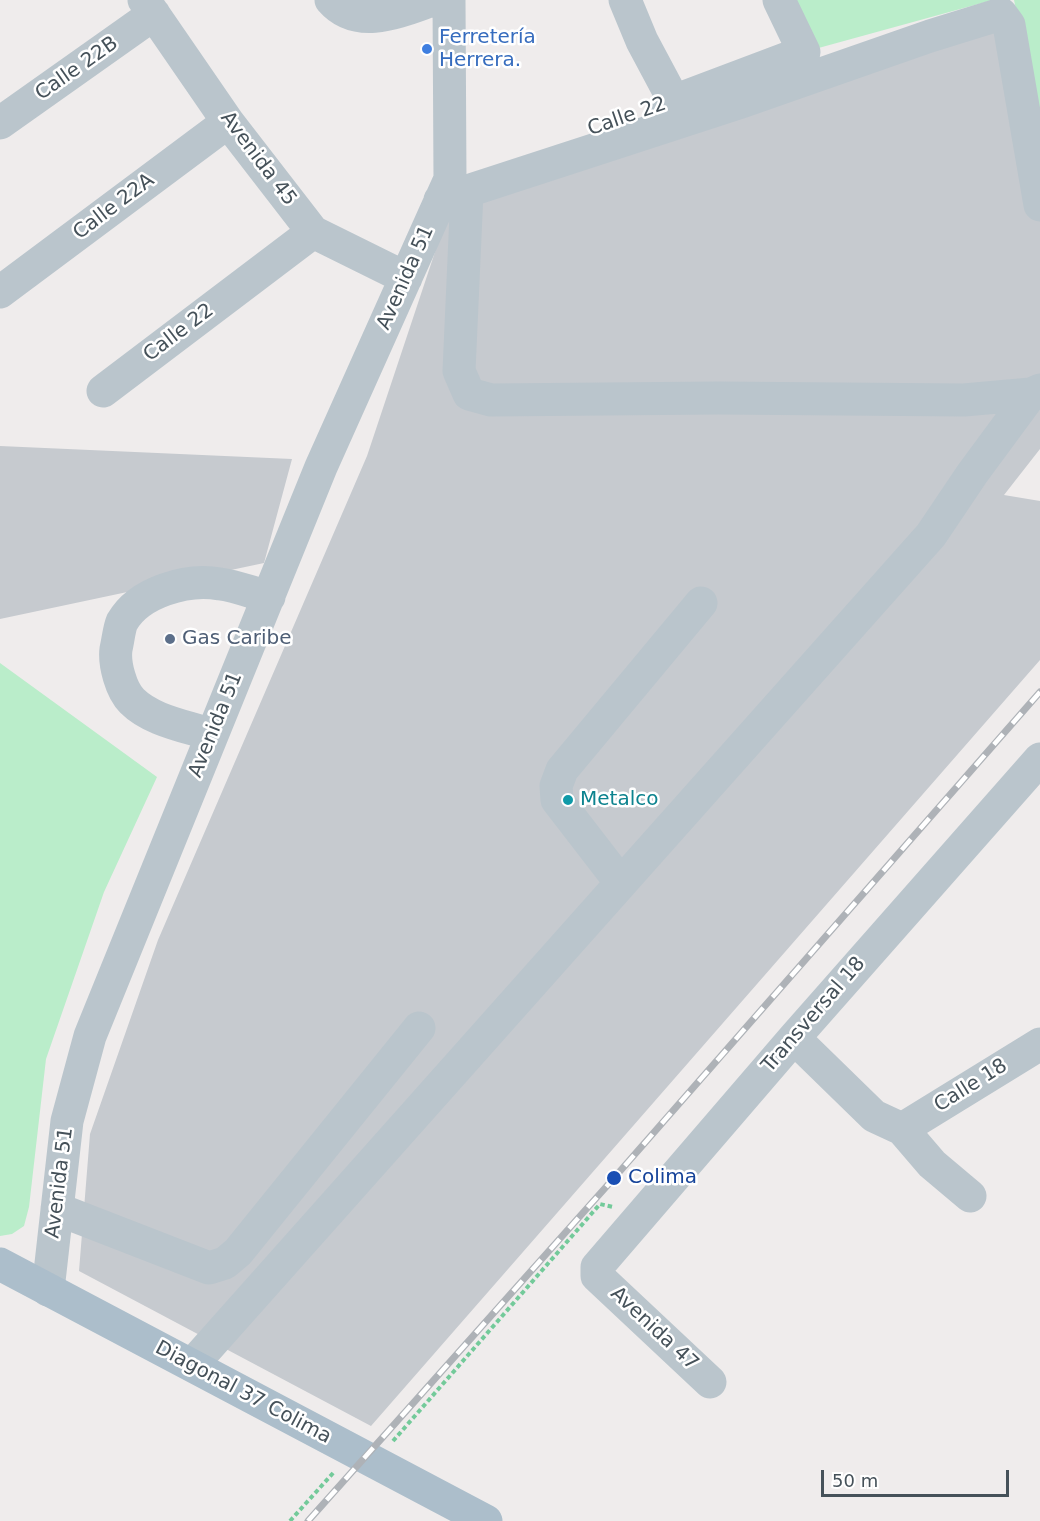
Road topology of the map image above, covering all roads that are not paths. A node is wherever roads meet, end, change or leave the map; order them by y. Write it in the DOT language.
graph roads {
  1 [pos="331,0"];
  2 [pos="434,0"];
  3 [pos="449,0"];
  4 [pos="625,0"];
  5 [pos="779,0"];
  6 [pos="149,7"];
  7 [pos="674,101"];
  8 [pos="228,122"];
  9 [pos="0,123"];
  10 [pos="452,191"];
  11 [pos="1040,205"];
  12 [pos="313,232"];
  13 [pos="406,278"];
  14 [pos="0,292"];
  15 [pos="103,391"];
  16 [pos="1035,392"];
  17 [pos="269,597"];
  18 [pos="701,603"];
  19 [pos="212,735"];
  20 [pos="1040,759"];
  21 [pos="621,883"];
  22 [pos="419,1028"];
  23 [pos="794,1038"];
  24 [pos="1040,1044"];
  25 [pos="902,1129"];
  26 [pos="970,1196"];
  27 [pos="57,1209"];
  28 [pos="0,1264"];
  29 [pos="597,1276"];
  30 [pos="48,1290"];
  31 [pos="192,1365"];
  32 [pos="710,1382"];
  33 [pos="486,1521"];
  1 -- 2 [label="street"];
  3 -- 10 [label="street, Avenida 51"];
  4 -- 7 [label="street"];
  5 -- 7 [label="street, Calle 22"];
  6 -- 8 [label="street, Avenida 45"];
  6 -- 9 [label="street, Calle 22B"];
  7 -- 10 [label="street, Calle 22"];
  8 -- 12 [label="street, Avenida 45"];
  8 -- 14 [label="street, Calle 22A"];
  10 -- 11 [label="street"];
  10 -- 13 [label="street, Avenida 51"];
  10 -- 16 [label="street"];
  12 -- 13 [label="street, Avenida 45"];
  12 -- 15 [label="street, Calle 22"];
  13 -- 17 [label="street, Avenida 51"];
  16 -- 21 [label="street"];
  17 -- 19 [label="street, Avenida 51"];
  17 -- 19 [label="street"];
  18 -- 21 [label="street"];
  19 -- 27 [label="street, Avenida 51"];
  20 -- 23 [label="street, Transversal 18"];
  21 -- 31 [label="street"];
  22 -- 27 [label="street"];
  23 -- 25 [label="street"];
  23 -- 29 [label="street, Transversal 18"];
  24 -- 25 [label="street, Calle 18"];
  25 -- 26 [label="street"];
  27 -- 30 [label="street, Avenida 51"];
  28 -- 30 [label="main road, Diagonal 37 Colima"];
  29 -- 32 [label="street, Avenida 47"];
  30 -- 31 [label="main road, Diagonal 37 Colima"];
  31 -- 33 [label="main road, Diagonal 37 Colima"];
}
